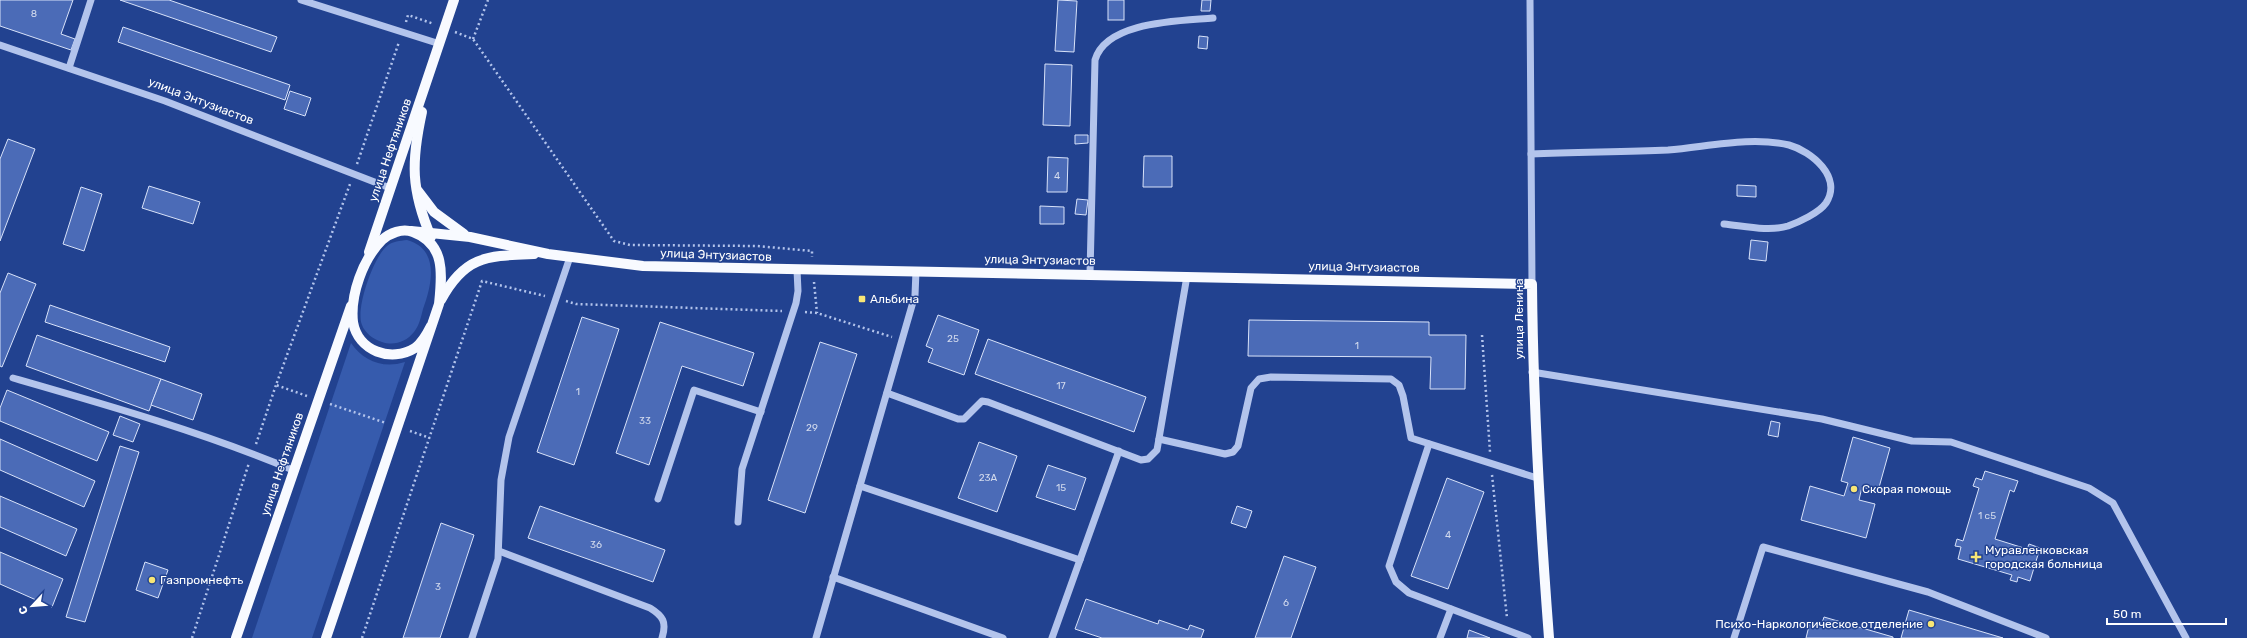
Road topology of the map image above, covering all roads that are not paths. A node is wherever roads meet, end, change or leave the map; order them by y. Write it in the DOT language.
graph roads {
  1 [pos="91,0"];
  2 [pos="301,0"];
  3 [pos="454,0"];
  4 [pos="1530,0"];
  5 [pos="1213,18"];
  6 [pos="440,44"];
  7 [pos="0,45"];
  8 [pos="433,64"];
  9 [pos="69,68"];
  10 [pos="1531,154"];
  11 [pos="415,184"];
  12 [pos="390,188"];
  13 [pos="1724,224"];
  14 [pos="411,232"];
  15 [pos="429,232"];
  16 [pos="470,236"];
  17 [pos="436,247"];
  18 [pos="548,254"];
  19 [pos="570,257"];
  20 [pos="364,268"];
  21 [pos="798,270"];
  22 [pos="916,271"];
  23 [pos="1090,274"];
  24 [pos="1187,276"];
  25 [pos="1532,284"];
  26 [pos="354,298"];
  27 [pos="439,304"];
  28 [pos="431,326"];
  29 [pos="1532,372"];
  30 [pos="13,378"];
  31 [pos="886,393"];
  32 [pos="761,412"];
  33 [pos="1159,439"];
  34 [pos="1429,444"];
  35 [pos="1119,451"];
  36 [pos="293,470"];
  37 [pos="1537,478"];
  38 [pos="860,486"];
  39 [pos="658,499"];
  40 [pos="738,522"];
  41 [pos="499,551"];
  42 [pos="1080,560"];
  43 [pos="833,577"];
  44 [pos="1451,609"];
  45 [pos="236,638"];
  46 [pos="326,638"];
  47 [pos="472,638"];
  48 [pos="662,638"];
  49 [pos="816,638"];
  50 [pos="1003,638"];
  51 [pos="1052,638"];
  52 [pos="1440,638"];
  53 [pos="1528,638"];
  54 [pos="1549,638"];
  55 [pos="1734,638"];
  56 [pos="2046,638"];
  57 [pos="2186,638"];
  1 -- 9 [label="street"];
  2 -- 6 [label="street"];
  3 -- 6 [label="main road, улица Нефтяников"];
  4 -- 10 [label="street, улица Ленина"];
  5 -- 23 [label="street"];
  6 -- 8 [label="main road, улица Нефтяников"];
  7 -- 9 [label="street, улица Энтузиастов"];
  8 -- 11 [label="main road, улица Нефтяников"];
  8 -- 12 [label="main road, улица Нефтяников"];
  9 -- 12 [label="street, улица Энтузиастов"];
  10 -- 13 [label="street"];
  10 -- 25 [label="street, улица Ленина"];
  11 -- 15 [label="main road, улица Нефтяников"];
  11 -- 16 [label="main road"];
  12 -- 20 [label="main road, улица Нефтяников"];
  14 -- 15 [label="main road, улица Нефтяников"];
  14 -- 17 [label="main road"];
  14 -- 20 [label="main road, улица Нефтяников"];
  15 -- 16 [label="main road, улица Энтузиастов"];
  15 -- 17 [label="main road, улица Нефтяников"];
  16 -- 18 [label="main road, улица Энтузиастов"];
  17 -- 27 [label="main road, улица Нефтяников"];
  18 -- 19 [label="main road, улица Энтузиастов"];
  18 -- 27 [label="main road, улица Энтузиастов"];
  19 -- 21 [label="main road, улица Энтузиастов"];
  19 -- 41 [label="street"];
  20 -- 26 [label="main road, улица Нефтяников"];
  21 -- 22 [label="main road, улица Энтузиастов"];
  21 -- 32 [label="street"];
  22 -- 23 [label="main road, улица Энтузиастов"];
  22 -- 31 [label="street"];
  23 -- 24 [label="main road, улица Энтузиастов"];
  24 -- 25 [label="main road, улица Энтузиастов"];
  24 -- 33 [label="street"];
  25 -- 29 [label="main road, улица Ленина"];
  26 -- 28 [label="main road, улица Нефтяников"];
  26 -- 36 [label="main road, улица Нефтяников"];
  27 -- 28 [label="main road, улица Нефтяников"];
  28 -- 46 [label="main road, улица Нефтяников"];
  29 -- 37 [label="main road, улица Ленина"];
  29 -- 57 [label="street"];
  30 -- 36 [label="street"];
  31 -- 35 [label="street"];
  31 -- 38 [label="street"];
  32 -- 39 [label="street"];
  32 -- 40 [label="street"];
  33 -- 34 [label="street"];
  33 -- 35 [label="street"];
  34 -- 37 [label="street"];
  34 -- 44 [label="street"];
  35 -- 42 [label="street"];
  36 -- 45 [label="main road, улица Нефтяников"];
  37 -- 54 [label="main road, улица Ленина"];
  38 -- 42 [label="street"];
  38 -- 43 [label="street"];
  41 -- 47 [label="street"];
  41 -- 48 [label="street"];
  42 -- 51 [label="street"];
  43 -- 49 [label="street"];
  43 -- 50 [label="street"];
  44 -- 52 [label="street"];
  44 -- 53 [label="street"];
  55 -- 56 [label="street"];
}
